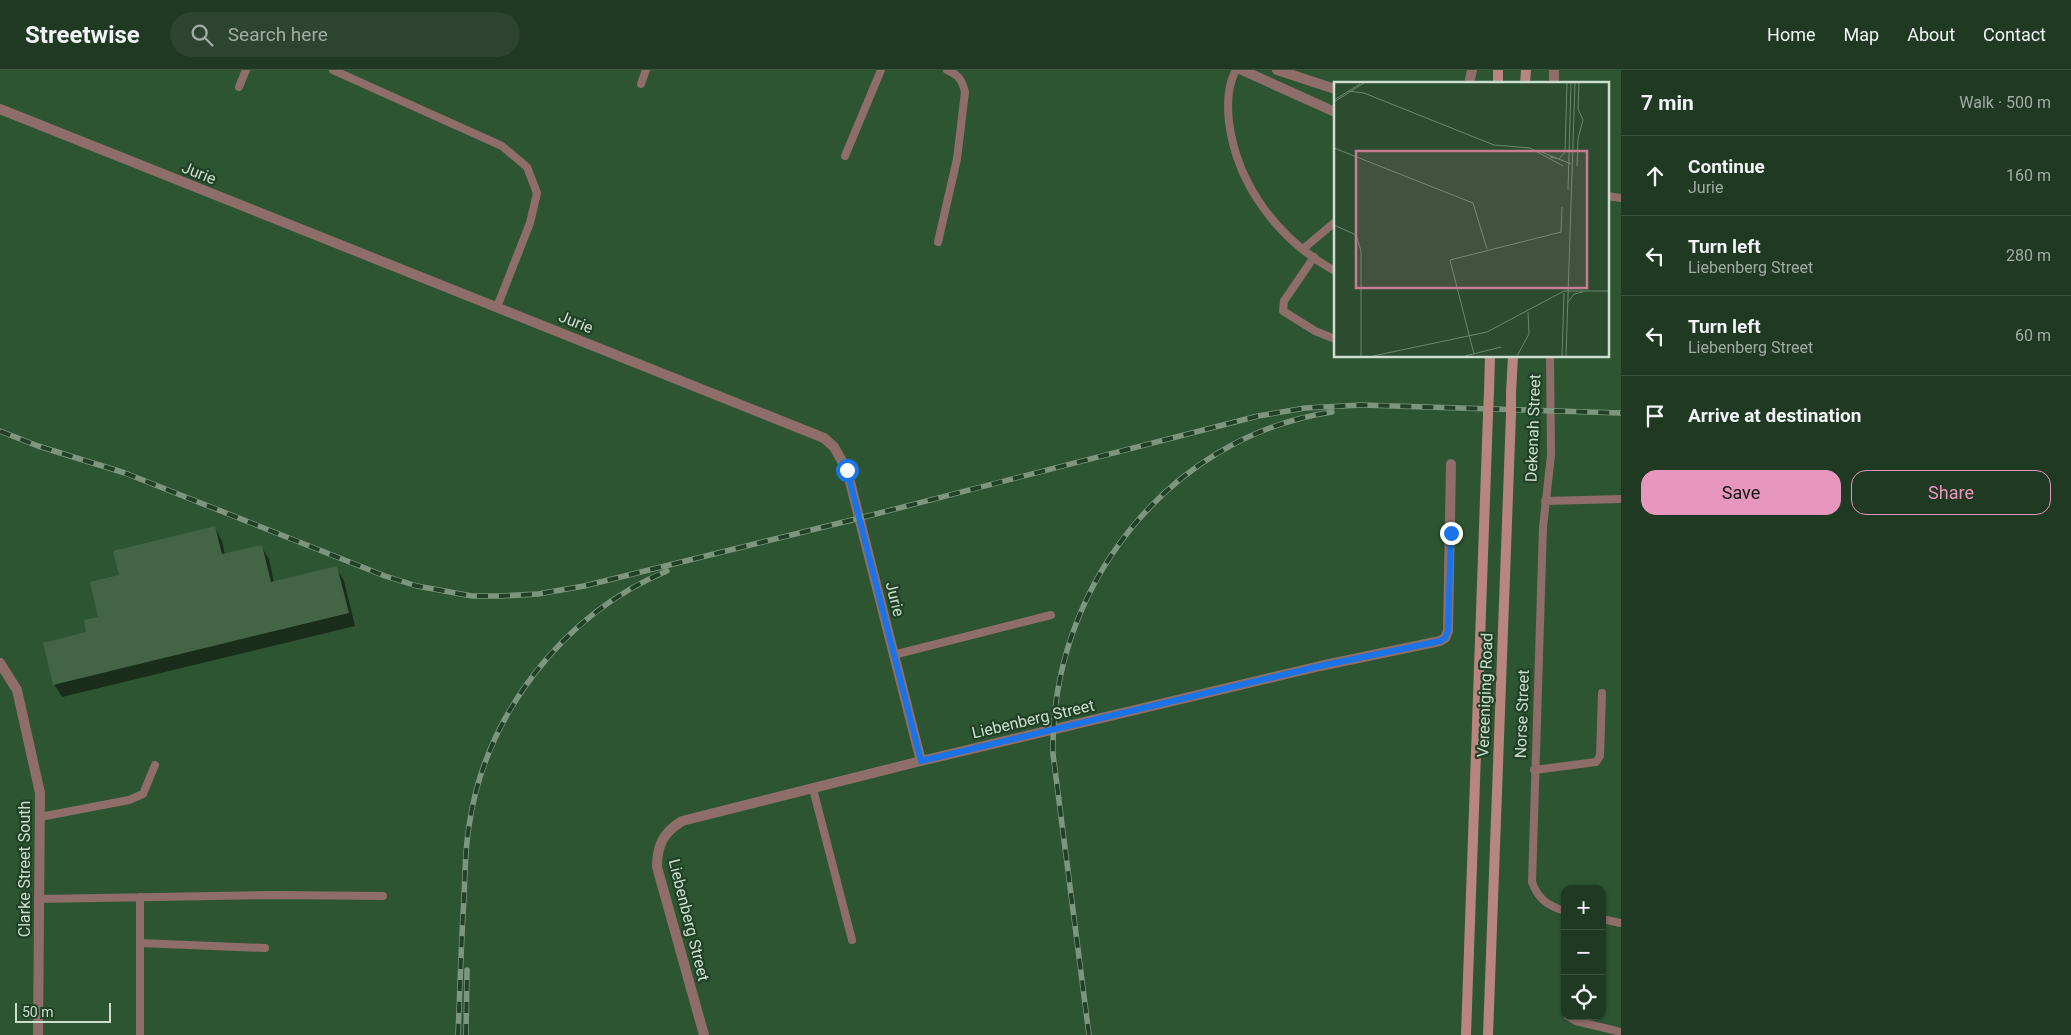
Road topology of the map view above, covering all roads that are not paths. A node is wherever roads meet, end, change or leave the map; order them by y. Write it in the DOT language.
graph roads {
  1 [pos="246,70"];
  2 [pos="333,70"];
  3 [pos="646,70"];
  4 [pos="881,70"];
  5 [pos="947,70"];
  6 [pos="1236,70"];
  7 [pos="1242,70"];
  8 [pos="1278,70"];
  9 [pos="641,84"];
  10 [pos="239,86"];
  11 [pos="1334,89"];
  12 [pos="0,109"];
  13 [pos="1332,110"];
  14 [pos="845,156"];
  15 [pos="1608,196"];
  16 [pos="1621,198"];
  17 [pos="1334,223"];
  18 [pos="938,242"];
  19 [pos="1303,249"];
  20 [pos="1314,257"];
  21 [pos="1334,270"];
  22 [pos="497,307"];
  23 [pos="1334,339"];
  24 [pos="1490,358"];
  25 [pos="1513,358"];
  26 [pos="1550,358"];
  27 [pos="1451,464"];
  28 [pos="1621,499"];
  29 [pos="1545,500"];
  30 [pos="1051,615"];
  31 [pos="894,655"];
  32 [pos="0,663"];
  33 [pos="1602,693"];
  34 [pos="921,761"];
  35 [pos="155,765"];
  36 [pos="1534,770"];
  37 [pos="813,789"];
  38 [pos="40,817"];
  39 [pos="383,896"];
  40 [pos="140,897"];
  41 [pos="40,898"];
  42 [pos="1561,909"];
  43 [pos="1606,920"];
  44 [pos="1621,923"];
  45 [pos="852,940"];
  46 [pos="140,943"];
  47 [pos="265,948"];
  48 [pos="1574,1020"];
  49 [pos="1621,1032"];
  50 [pos="38,1035"];
  51 [pos="140,1035"];
  52 [pos="704,1035"];
  53 [pos="1466,1035"];
  54 [pos="1488,1035"];
  1 -- 10 [label="lane"];
  2 -- 22 [label="lane"];
  3 -- 9 [label="lane"];
  4 -- 14 [label="lane"];
  5 -- 18 [label="lane"];
  6 -- 19 [label="lane"];
  7 -- 13 [label="street"];
  8 -- 11 [label="street"];
  12 -- 22 [label="street, Jurie"];
  15 -- 16 [label="lane"];
  17 -- 19 [label="lane"];
  19 -- 20 [label="lane"];
  20 -- 21 [label="lane"];
  20 -- 23 [label="lane"];
  22 -- 31 [label="street, Jurie"];
  24 -- 53 [label="main road, Vereeniging Road, bridge"];
  25 -- 54 [label="main road, Vereeniging Road, bridge"];
  26 -- 29 [label="lane, Dekenah Street"];
  27 -- 34 [label="street, Liebenberg Street"];
  28 -- 29 [label="lane"];
  29 -- 36 [label="lane, Norse Street"];
  30 -- 31 [label="lane"];
  31 -- 34 [label="street, Jurie"];
  32 -- 38 [label="street, Clarke Street South"];
  33 -- 36 [label="lane"];
  34 -- 37 [label="street, Liebenberg Street"];
  35 -- 38 [label="lane"];
  36 -- 42 [label="lane, Norse Street"];
  37 -- 45 [label="lane"];
  37 -- 52 [label="street, Liebenberg Street"];
  38 -- 41 [label="street, Clarke Street South"];
  39 -- 40 [label="lane"];
  40 -- 41 [label="lane"];
  40 -- 46 [label="lane"];
  41 -- 50 [label="street, Clarke Street South"];
  43 -- 44 [label="lane"];
  46 -- 47 [label="lane"];
  46 -- 51 [label="lane"];
  48 -- 49 [label="lane"];
}
